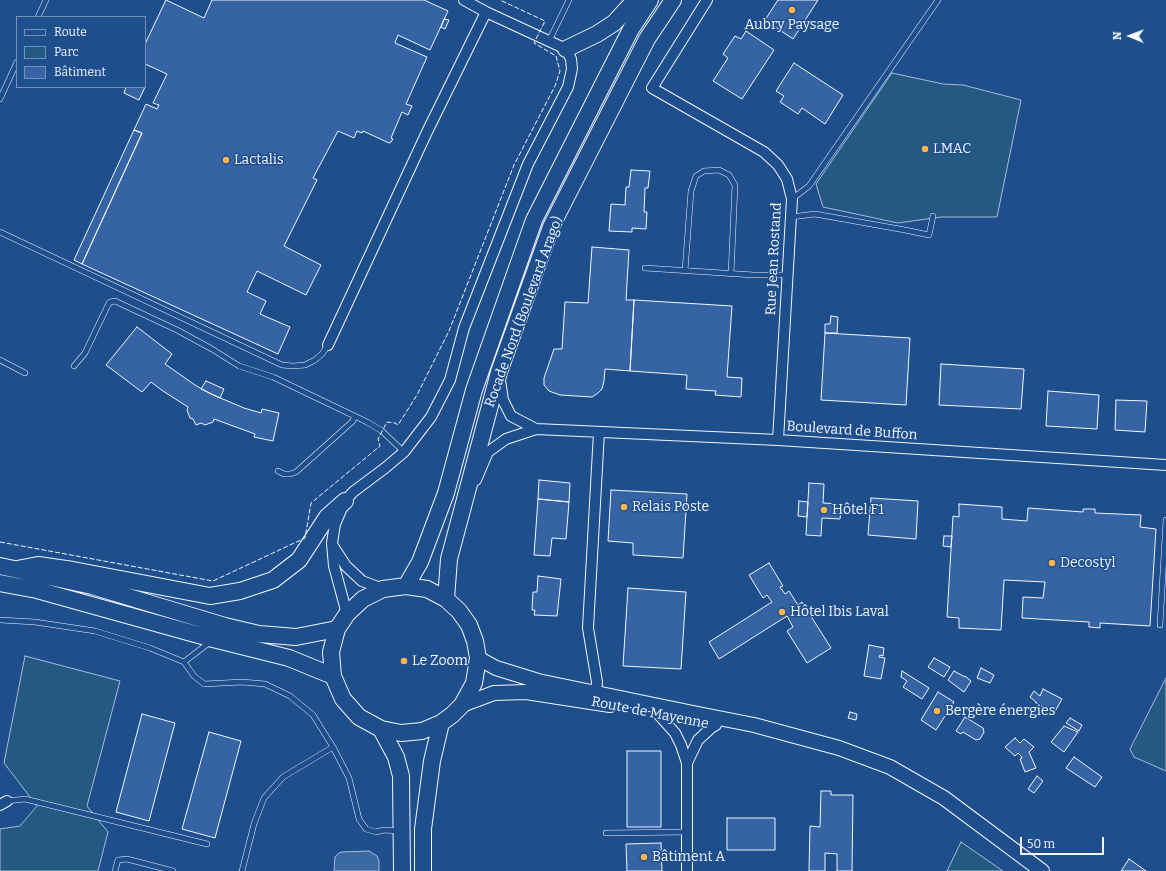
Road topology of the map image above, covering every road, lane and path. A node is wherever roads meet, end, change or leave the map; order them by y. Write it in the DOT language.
graph roads {
  1 [pos="46,0"];
  2 [pos="464,0"];
  3 [pos="568,0"];
  4 [pos="635,0"];
  5 [pos="650,0"];
  6 [pos="674,0"];
  7 [pos="707,0"];
  8 [pos="938,0"];
  9 [pos="486,12"];
  10 [pos="38,16"];
  11 [pos="550,41"];
  12 [pos="566,49"];
  13 [pos="16,64"];
  14 [pos="0,99"];
  15 [pos="792,199"];
  16 [pos="933,216"];
  17 [pos="791,217"];
  18 [pos="0,232"];
  19 [pos="645,268"];
  20 [pos="685,271"];
  21 [pos="731,274"];
  22 [pos="788,275"];
  23 [pos="328,345"];
  24 [pos="0,360"];
  25 [pos="74,366"];
  26 [pos="499,372"];
  27 [pos="25,373"];
  28 [pos="354,416"];
  29 [pos="536,429"];
  30 [pos="599,432"];
  31 [pos="778,440"];
  32 [pos="404,452"];
  33 [pos="1166,465"];
  34 [pos="278,471"];
  35 [pos="345,501"];
  36 [pos="460,519"];
  37 [pos="1166,520"];
  38 [pos="332,544"];
  39 [pos="0,566"];
  40 [pos="17,569"];
  41 [pos="0,583"];
  42 [pos="406,586"];
  43 [pos="383,589"];
  44 [pos="446,599"];
  45 [pos="347,614"];
  46 [pos="0,620"];
  47 [pos="1160,625"];
  48 [pos="337,629"];
  49 [pos="212,639"];
  50 [pos="478,658"];
  51 [pos="184,662"];
  52 [pos="333,676"];
  53 [pos="596,693"];
  54 [pos="462,705"];
  55 [pos="658,714"];
  56 [pos="441,723"];
  57 [pos="716,725"];
  58 [pos="381,729"];
  59 [pos="334,748"];
  60 [pos="839,748"];
  61 [pos="687,762"];
  62 [pos="4,803"];
  63 [pos="402,831"];
  64 [pos="687,832"];
  65 [pos="606,833"];
  66 [pos="208,844"];
  67 [pos="115,871"];
  68 [pos="174,871"];
  69 [pos="242,871"];
  70 [pos="402,871"];
  71 [pos="423,871"];
  72 [pos="687,871"];
  73 [pos="1042,871"];
  1 -- 10 [label="lane"];
  2 -- 9 [label="street"];
  3 -- 11 [label="lane"];
  4 -- 12 [label="main road"];
  5 -- 42 [label="main road"];
  6 -- 26 [label="main road, Rocade Nord (Boulevard Arago)"];
  7 -- 15 [label="street, Rue Jean Rostand"];
  8 -- 15 [label="lane"];
  9 -- 11 [label="street"];
  9 -- 23 [label="street"];
  11 -- 12 [label="street"];
  12 -- 32 [label="street"];
  13 -- 14 [label="lane"];
  15 -- 17 [label="street, Rue Jean Rostand"];
  16 -- 17 [label="lane"];
  17 -- 22 [label="street, Rue Jean Rostand"];
  18 -- 23 [label="lane"];
  19 -- 20 [label="lane"];
  20 -- 21 [label="lane"];
  20 -- 21 [label="lane"];
  21 -- 22 [label="lane"];
  22 -- 31 [label="street, Rue Jean Rostand"];
  24 -- 27 [label="lane"];
  25 -- 28 [label="lane"];
  26 -- 29 [label="street"];
  26 -- 36 [label="main road, Rocade Nord (Boulevard Arago)"];
  28 -- 32 [label="lane"];
  28 -- 34 [label="lane"];
  29 -- 30 [label="street, Boulevard de Buffon"];
  29 -- 36 [label="street"];
  30 -- 31 [label="street, Boulevard de Buffon"];
  30 -- 53 [label="street"];
  31 -- 33 [label="street, Boulevard de Buffon"];
  32 -- 35 [label="street"];
  35 -- 38 [label="street"];
  35 -- 40 [label="main road"];
  36 -- 44 [label="main road, Rocade Nord (Boulevard Arago)"];
  37 -- 47 [label="lane"];
  38 -- 43 [label="street"];
  38 -- 45 [label="street"];
  39 -- 40 [label="main road"];
  40 -- 48 [label="main road"];
  41 -- 49 [label="main road"];
  42 -- 43 [label="main road"];
  42 -- 44 [label="main road"];
  43 -- 45 [label="main road"];
  44 -- 50 [label="main road"];
  45 -- 48 [label="main road"];
  46 -- 51 [label="lane"];
  48 -- 52 [label="main road"];
  49 -- 51 [label="lane"];
  49 -- 52 [label="main road"];
  50 -- 53 [label="main road, Route de Mayenne"];
  50 -- 54 [label="main road"];
  51 -- 59 [label="lane"];
  52 -- 58 [label="main road"];
  53 -- 60 [label="main road, Route de Mayenne"];
  54 -- 55 [label="main road, Route de Mayenne"];
  54 -- 56 [label="main road"];
  55 -- 57 [label="main road, Route de Mayenne"];
  55 -- 61 [label="street"];
  56 -- 58 [label="main road"];
  56 -- 71 [label="main road"];
  57 -- 60 [label="main road, Route de Mayenne"];
  57 -- 61 [label="street"];
  58 -- 63 [label="main road"];
  59 -- 63 [label="lane"];
  59 -- 69 [label="lane"];
  60 -- 73 [label="main road, Route de Mayenne"];
  61 -- 64 [label="street"];
  62 -- 66 [label="lane"];
  63 -- 70 [label="main road"];
  64 -- 65 [label="lane"];
  64 -- 72 [label="street"];
  67 -- 68 [label="lane"];
}
